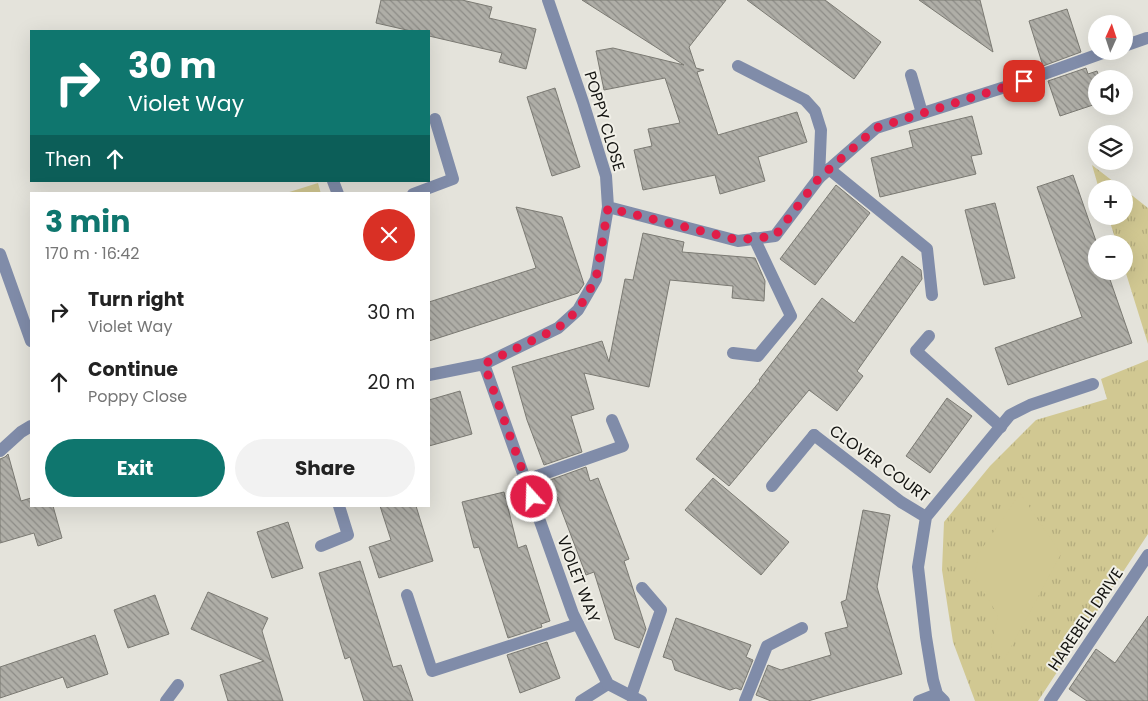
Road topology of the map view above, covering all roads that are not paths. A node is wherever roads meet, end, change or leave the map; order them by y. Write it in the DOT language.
graph roads {
  1 [pos="548,0"];
  2 [pos="1148,37"];
  3 [pos="1133,43"];
  4 [pos="1088,58"];
  5 [pos="738,66"];
  6 [pos="911,75"];
  7 [pos="922,113"];
  8 [pos="435,119"];
  9 [pos="829,169"];
  10 [pos="819,178"];
  11 [pos="418,192"];
  12 [pos="608,208"];
  13 [pos="754,238"];
  14 [pos="0,254"];
  15 [pos="932,295"];
  16 [pos="929,336"];
  17 [pos="30,338"];
  18 [pos="733,353"];
  19 [pos="484,364"];
  20 [pos="430,375"];
  21 [pos="1092,384"];
  22 [pos="612,420"];
  23 [pos="30,427"];
  24 [pos="1001,427"];
  25 [pos="0,451"];
  26 [pos="526,480"];
  27 [pos="772,486"];
  28 [pos="339,507"];
  29 [pos="926,517"];
  30 [pos="321,546"];
  31 [pos="1148,555"];
  32 [pos="642,588"];
  33 [pos="407,595"];
  34 [pos="578,624"];
  35 [pos="802,628"];
  36 [pos="608,684"];
  37 [pos="178,685"];
  38 [pos="636,698"];
  39 [pos="941,698"];
  40 [pos="166,701"];
  41 [pos="581,701"];
  42 [pos="746,701"];
  43 [pos="919,701"];
  44 [pos="1050,701"];
  1 -- 12 [label="street, POPPY CLOSE"];
  2 -- 3 [label="street"];
  4 -- 7 [label="street"];
  5 -- 10 [label="street"];
  6 -- 7 [label="street"];
  7 -- 9 [label="street"];
  8 -- 11 [label="street"];
  9 -- 10 [label="street"];
  9 -- 15 [label="street"];
  10 -- 13 [label="street"];
  12 -- 13 [label="street"];
  12 -- 19 [label="street, POPPY CLOSE"];
  13 -- 18 [label="street"];
  14 -- 17 [label="street"];
  16 -- 24 [label="street"];
  19 -- 20 [label="street"];
  19 -- 26 [label="street, VIOLET WAY"];
  21 -- 24 [label="street"];
  22 -- 26 [label="street"];
  23 -- 25 [label="street"];
  24 -- 29 [label="street"];
  26 -- 34 [label="street, VIOLET WAY"];
  27 -- 29 [label="street, CLOVER COURT"];
  28 -- 30 [label="street"];
  29 -- 39 [label="street"];
  31 -- 44 [label="street, HAREBELL DRIVE"];
  32 -- 38 [label="street"];
  33 -- 34 [label="street"];
  34 -- 36 [label="street, VIOLET WAY"];
  35 -- 42 [label="street"];
  36 -- 38 [label="street"];
  36 -- 41 [label="street"];
  37 -- 40 [label="street"];
  39 -- 43 [label="street"];
}
